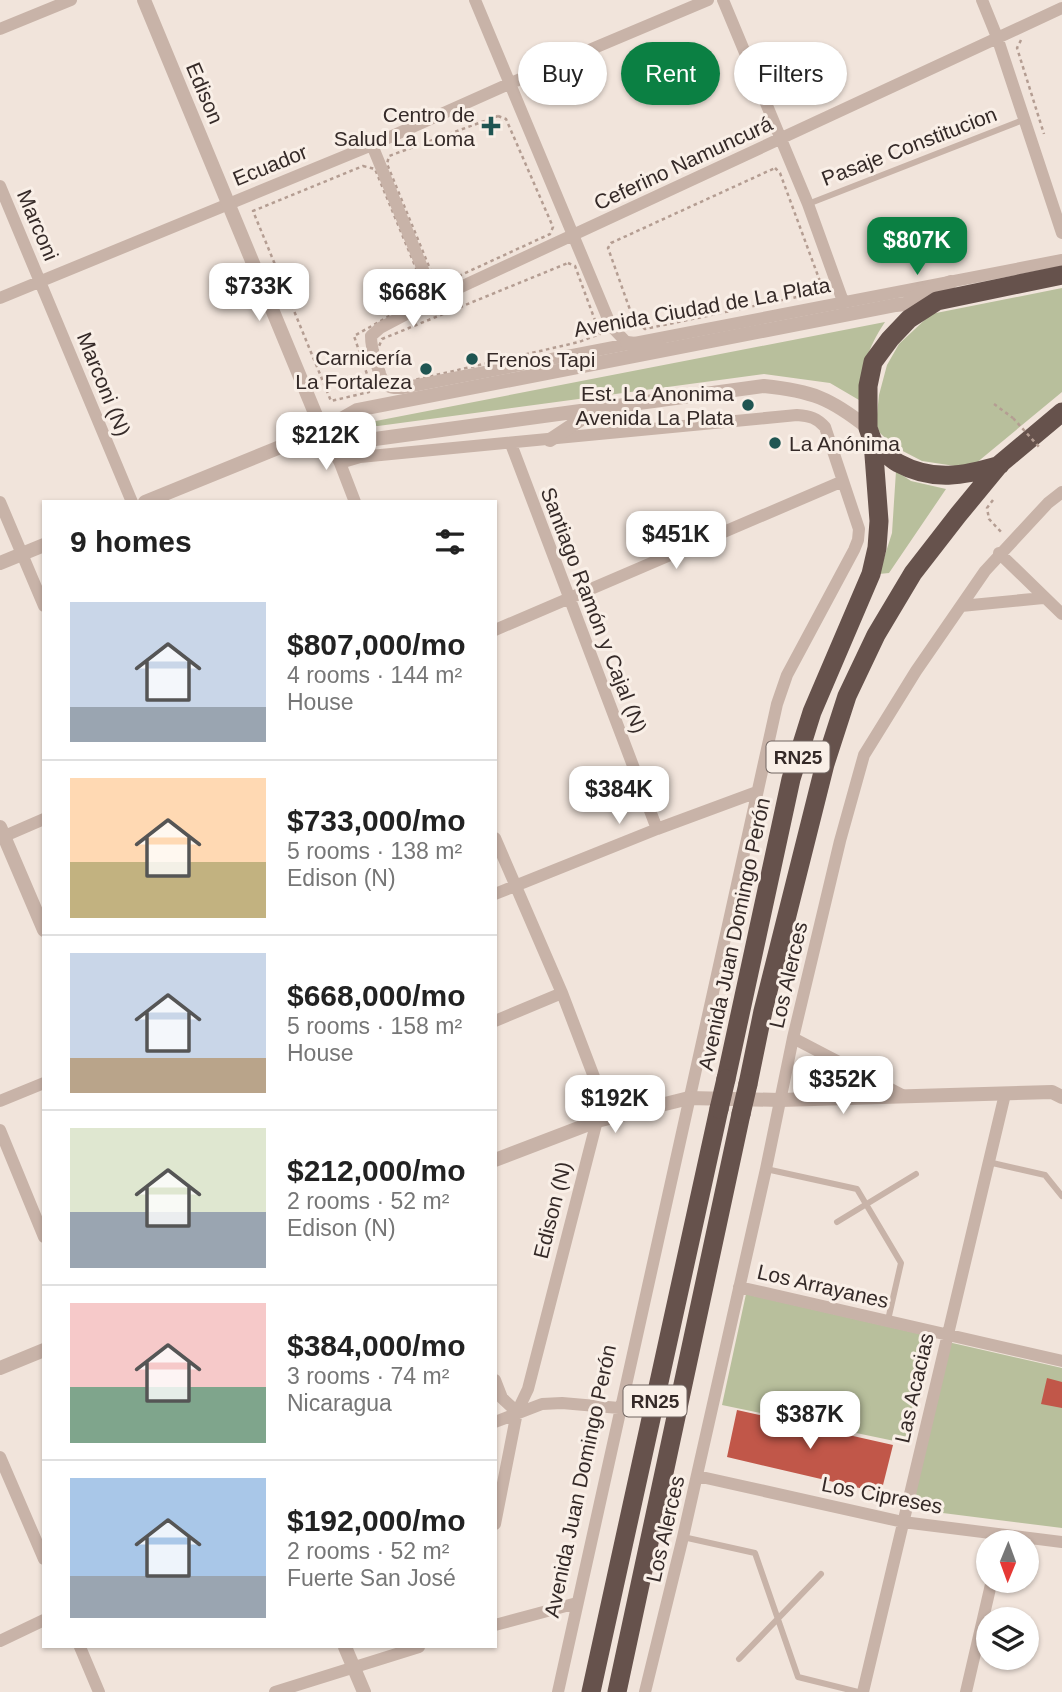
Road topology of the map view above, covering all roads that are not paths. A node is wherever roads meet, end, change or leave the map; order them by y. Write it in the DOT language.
graph roads {
  1 [pos="71,0"];
  2 [pos="144,0"];
  3 [pos="475,0"];
  4 [pos="708,0"];
  5 [pos="723,0"];
  6 [pos="982,0"];
  7 [pos="1062,8"];
  8 [pos="0,29"];
  9 [pos="997,37"];
  10 [pos="511,83"];
  11 [pos="1023,120"];
  12 [pos="780,139"];
  13 [pos="372,145"];
  14 [pos="0,186"];
  15 [pos="229,202"];
  16 [pos="808,204"];
  17 [pos="1062,233"];
  18 [pos="575,235"];
  19 [pos="1062,260"];
  20 [pos="1062,275"];
  21 [pos="40,280"];
  22 [pos="951,282"];
  23 [pos="432,294"];
  24 [pos="0,298"];
  25 [pos="937,301"];
  26 [pos="844,304"];
  27 [pos="896,305"];
  28 [pos="626,343"];
  29 [pos="676,348"];
  30 [pos="394,386"];
  31 [pos="599,407"];
  32 [pos="1062,412"];
  33 [pos="322,430"];
  34 [pos="870,435"];
  35 [pos="550,440"];
  36 [pos="511,444"];
  37 [pos="340,463"];
  38 [pos="1000,464"];
  39 [pos="844,481"];
  40 [pos="1062,492"];
  41 [pos="131,500"];
  42 [pos="150,500"];
  43 [pos="354,500"];
  44 [pos="0,502"];
  45 [pos="42,546"];
  46 [pos="999,553"];
  47 [pos="22,554"];
  48 [pos="0,564"];
  49 [pos="569,598"];
  50 [pos="1044,598"];
  51 [pos="42,602"];
  52 [pos="961,606"];
  53 [pos="1062,614"];
  54 [pos="497,629"];
  55 [pos="757,792"];
  56 [pos="42,820"];
  57 [pos="657,829"];
  58 [pos="1,834"];
  59 [pos="497,843"];
  60 [pos="516,886"];
  61 [pos="497,893"];
  62 [pos="42,926"];
  63 [pos="562,993"];
  64 [pos="497,1020"];
  65 [pos="793,1038"];
  66 [pos="42,1084"];
  67 [pos="1059,1091"];
  68 [pos="1005,1094"];
  69 [pos="906,1097"];
  70 [pos="689,1098"];
  71 [pos="780,1100"];
  72 [pos="0,1101"];
  73 [pos="597,1121"];
  74 [pos="0,1130"];
  75 [pos="497,1159"];
  76 [pos="988,1162"];
  77 [pos="766,1169"];
  78 [pos="916,1174"];
  79 [pos="1062,1196"];
  80 [pos="866,1204"];
  81 [pos="837,1222"];
  82 [pos="42,1232"];
  83 [pos="739,1287"];
  84 [pos="888,1320"];
  85 [pos="946,1335"];
  86 [pos="42,1351"];
  87 [pos="1062,1362"];
  88 [pos="0,1368"];
  89 [pos="497,1385"];
  90 [pos="619,1408"];
  91 [pos="517,1412"];
  92 [pos="497,1421"];
  93 [pos="0,1457"];
  94 [pos="697,1476"];
  95 [pos="497,1514"];
  96 [pos="903,1522"];
  97 [pos="976,1534"];
  98 [pos="683,1537"];
  99 [pos="1040,1541"];
  100 [pos="1062,1542"];
  101 [pos="42,1554"];
  102 [pos="821,1574"];
  103 [pos="989,1593"];
  104 [pos="577,1603"];
  105 [pos="778,1620"];
  106 [pos="42,1621"];
  107 [pos="497,1624"];
  108 [pos="0,1641"];
  109 [pos="80,1648"];
  110 [pos="345,1648"];
  111 [pos="416,1648"];
  112 [pos="739,1659"];
  113 [pos="353,1666"];
  114 [pos="99,1692"];
  115 [pos="275,1692"];
  116 [pos="364,1692"];
  117 [pos="558,1692"];
  118 [pos="591,1692"];
  119 [pos="617,1692"];
  120 [pos="645,1692"];
  121 [pos="860,1692"];
  122 [pos="966,1692"];
  1 -- 8 [label="street"];
  2 -- 15 [label="street, Edison"];
  3 -- 10 [label="street"];
  4 -- 10 [label="street, Ecuador"];
  5 -- 12 [label="street"];
  6 -- 9 [label="street"];
  7 -- 9 [label="street, Ceferino Namuncurá"];
  9 -- 11 [label="street"];
  9 -- 12 [label="street, Ceferino Namuncurá"];
  10 -- 13 [label="street, Ecuador"];
  10 -- 18 [label="street"];
  11 -- 16 [label="lane, Pasaje Constitucion"];
  11 -- 17 [label="street"];
  12 -- 16 [label="street"];
  12 -- 18 [label="street, Ceferino Namuncurá"];
  13 -- 15 [label="street, Ecuador"];
  13 -- 23 [label="street"];
  14 -- 21 [label="street, Marconi"];
  15 -- 21 [label="street, Ecuador"];
  15 -- 33 [label="street"];
  16 -- 26 [label="street"];
  18 -- 23 [label="street, Ceferino Namuncurá"];
  18 -- 28 [label="street"];
  19 -- 22 [label="street, Avenida Ciudad de La Plata"];
  20 -- 25 [label="highway, Avenida Ciudad de La Plata / RN25"];
  21 -- 24 [label="street, Ecuador"];
  21 -- 41 [label="street, Marconi (N)"];
  22 -- 26 [label="street, Avenida Ciudad de La Plata"];
  22 -- 27 [label="street"];
  23 -- 30 [label="street, Ceferino Namuncurá"];
  25 -- 27 [label="street, Avenida Ciudad de La Plata"];
  25 -- 34 [label="highway, Avenida Juan Domingo Perón / RN25"];
  26 -- 28 [label="street, Avenida Ciudad de La Plata"];
  27 -- 29 [label="street, Avenida Ciudad de La Plata"];
  28 -- 29 [label="street"];
  28 -- 30 [label="street, Avenida Ciudad de La Plata"];
  29 -- 33 [label="street, Avenida Ciudad de La Plata"];
  31 -- 33 [label="street"];
  31 -- 34 [label="street"];
  31 -- 35 [label="street"];
  32 -- 38 [label="highway, RN25"];
  33 -- 37 [label="street"];
  33 -- 42 [label="street, Avenida Ciudad de La Plata"];
  34 -- 38 [label="highway"];
  34 -- 118 [label="highway, Avenida Juan Domingo Perón / RN25, bridge"];
  35 -- 36 [label="street"];
  35 -- 39 [label="street, Avenida Juan Domingo Perón"];
  36 -- 37 [label="street"];
  36 -- 49 [label="street, Santiago Ramón y Cajal (N)"];
  37 -- 43 [label="street"];
  38 -- 119 [label="highway, RN25, bridge"];
  39 -- 49 [label="street"];
  39 -- 55 [label="street, Avenida Juan Domingo Perón"];
  40 -- 46 [label="street, Los Alerces"];
  44 -- 47 [label="street"];
  45 -- 47 [label="street"];
  46 -- 50 [label="street"];
  46 -- 52 [label="street, Los Alerces"];
  47 -- 48 [label="street"];
  47 -- 51 [label="street"];
  49 -- 54 [label="street"];
  49 -- 57 [label="street, Santiago Ramón y Cajal (N)"];
  50 -- 52 [label="street"];
  50 -- 53 [label="street"];
  52 -- 65 [label="street, Los Alerces"];
  55 -- 57 [label="street"];
  55 -- 70 [label="street, Avenida Juan Domingo Perón"];
  56 -- 58 [label="street"];
  57 -- 60 [label="street"];
  58 -- 62 [label="street"];
  59 -- 60 [label="street, Edison (N)"];
  60 -- 61 [label="street"];
  60 -- 63 [label="street, Edison (N)"];
  63 -- 64 [label="street"];
  63 -- 73 [label="street, Edison (N)"];
  65 -- 69 [label="street"];
  65 -- 71 [label="street, Los Alerces"];
  66 -- 72 [label="street"];
  67 -- 68 [label="street"];
  68 -- 69 [label="street"];
  68 -- 76 [label="street, Las Acacias"];
  69 -- 71 [label="street"];
  70 -- 71 [label="street"];
  70 -- 73 [label="street"];
  70 -- 90 [label="street, Avenida Juan Domingo Perón"];
  71 -- 77 [label="street, Los Alerces"];
  73 -- 75 [label="street"];
  73 -- 91 [label="street, Edison (N)"];
  74 -- 82 [label="street"];
  76 -- 79 [label="lane"];
  76 -- 85 [label="street, Las Acacias"];
  77 -- 80 [label="lane"];
  77 -- 83 [label="street, Los Alerces"];
  78 -- 80 [label="lane"];
  80 -- 81 [label="lane"];
  80 -- 84 [label="lane"];
  83 -- 84 [label="street, Los Arrayanes"];
  83 -- 94 [label="street, Los Alerces"];
  84 -- 85 [label="street, Los Arrayanes"];
  85 -- 87 [label="street, Los Arrayanes"];
  85 -- 96 [label="street, Las Acacias"];
  86 -- 88 [label="street"];
  89 -- 91 [label="street"];
  90 -- 91 [label="street"];
  90 -- 104 [label="street, Avenida Juan Domingo Perón"];
  91 -- 92 [label="street"];
  91 -- 95 [label="street, Edison (N)"];
  93 -- 101 [label="street"];
  94 -- 96 [label="street, Los Cipreses"];
  94 -- 98 [label="street, Los Alerces"];
  96 -- 97 [label="street, Los Cipreses"];
  96 -- 121 [label="street, Las Acacias"];
  98 -- 105 [label="lane"];
  98 -- 120 [label="street, Los Alerces"];
  99 -- 100 [label="street, Los Cipreses"];
  102 -- 105 [label="lane"];
  103 -- 122 [label="street"];
  104 -- 107 [label="street"];
  104 -- 117 [label="street, Avenida Juan Domingo Perón"];
  105 -- 112 [label="lane"];
  105 -- 121 [label="lane"];
  106 -- 108 [label="street"];
  109 -- 114 [label="street"];
  110 -- 113 [label="street"];
  111 -- 113 [label="street"];
  113 -- 115 [label="street"];
  113 -- 116 [label="street"];
}
